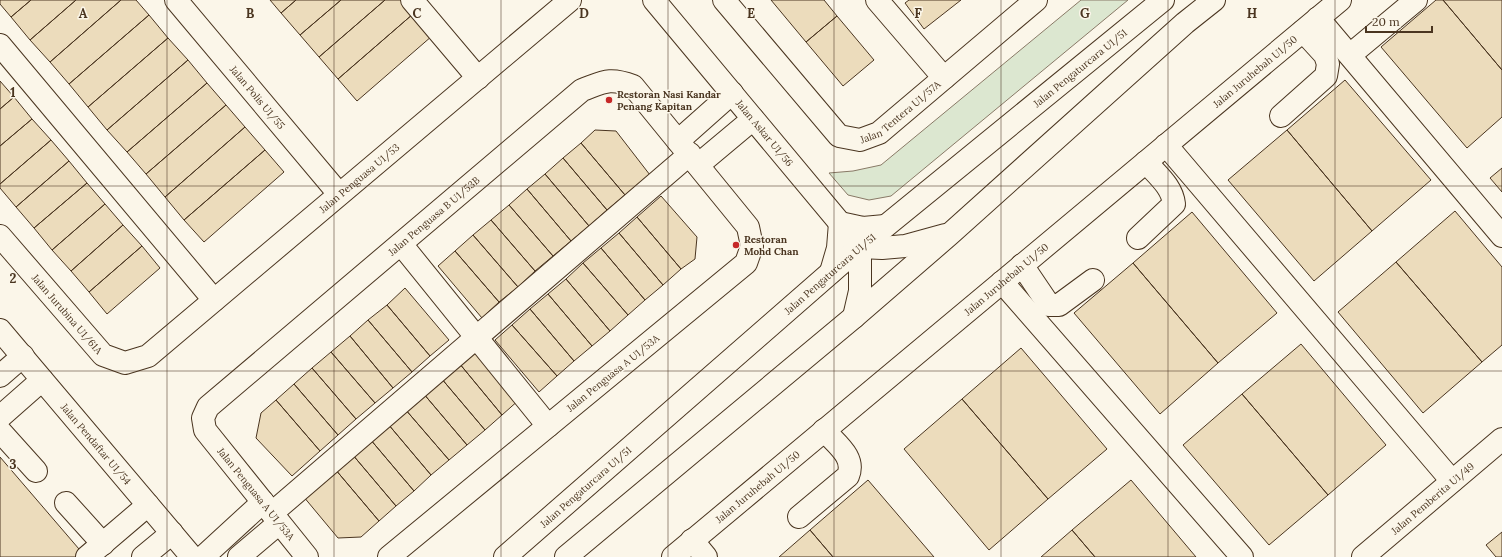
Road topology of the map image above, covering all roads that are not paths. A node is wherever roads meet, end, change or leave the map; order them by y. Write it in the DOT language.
graph roads {
  1 [pos="176,0"];
  2 [pos="412,0"];
  3 [pos="570,0"];
  4 [pos="654,0"];
  5 [pos="724,0"];
  6 [pos="877,0"];
  7 [pos="1036,0"];
  8 [pos="1163,0"];
  9 [pos="1214,0"];
  10 [pos="1340,0"];
  11 [pos="1416,0"];
  12 [pos="1310,24"];
  13 [pos="0,45"];
  14 [pos="1350,55"];
  15 [pos="478,78"];
  16 [pos="944,78"];
  17 [pos="732,93"];
  18 [pos="1282,116"];
  19 [pos="753,119"];
  20 [pos="1166,145"];
  21 [pos="689,153"];
  22 [pos="1146,162"];
  23 [pos="339,194"];
  24 [pos="840,223"];
  25 [pos="886,226"];
  26 [pos="950,234"];
  27 [pos="0,236"];
  28 [pos="1502,236"];
  29 [pos="1138,238"];
  30 [pos="401,244"];
  31 [pos="860,247"];
  32 [pos="1022,265"];
  33 [pos="831,272"];
  34 [pos="1093,280"];
  35 [pos="1002,282"];
  36 [pos="214,300"];
  37 [pos="854,317"];
  38 [pos="0,330"];
  39 [pos="477,337"];
  40 [pos="23,356"];
  41 [pos="148,356"];
  42 [pos="0,376"];
  43 [pos="42,380"];
  44 [pos="0,417"];
  45 [pos="548,426"];
  46 [pos="205,430"];
  47 [pos="824,430"];
  48 [pos="0,431"];
  49 [pos="1502,439"];
  50 [pos="36,471"];
  51 [pos="1452,481"];
  52 [pos="66,503"];
  53 [pos="148,505"];
  54 [pos="271,513"];
  55 [pos="799,517"];
  56 [pos="172,533"];
  57 [pos="692,540"];
  58 [pos="95,550"];
  59 [pos="143,557"];
  60 [pos="192,557"];
  61 [pos="203,557"];
  62 [pos="240,557"];
  63 [pos="307,557"];
  64 [pos="388,557"];
  65 [pos="505,557"];
  66 [pos="566,557"];
  67 [pos="673,557"];
  68 [pos="706,557"];
  69 [pos="1242,557"];
  70 [pos="1363,557"];
  1 -- 23 [label="street, Jalan Polis U1/55"];
  2 -- 15 [label="street"];
  3 -- 15 [label="street, Jalan Penguasa U1/53"];
  4 -- 17 [label="street, Jalan Askar U1/56"];
  5 -- 16 [label="street, Jalan Tentera U1/57A"];
  6 -- 16 [label="street"];
  7 -- 16 [label="street, Jalan Tentera U1/57A"];
  8 -- 25 [label="street, Jalan Pengaturcara U1/51"];
  9 -- 26 [label="street"];
  10 -- 12 [label="street, Jalan Juruhebah U1/50"];
  11 -- 14 [label="street"];
  12 -- 14 [label="street"];
  12 -- 18 [label="street"];
  12 -- 20 [label="street, Jalan Juruhebah U1/50"];
  13 -- 36 [label="street"];
  14 -- 28 [label="street"];
  15 -- 23 [label="street, Jalan Penguasa U1/53"];
  17 -- 19 [label="street, Jalan Askar U1/56"];
  17 -- 21 [label="street"];
  19 -- 21 [label="street"];
  19 -- 24 [label="street, Jalan Askar U1/56"];
  20 -- 22 [label="street, Jalan Juruhebah U1/50"];
  20 -- 51 [label="street"];
  21 -- 30 [label="street, Jalan Penguasa B U1/53B"];
  21 -- 39 [label="street"];
  21 -- 45 [label="street, Jalan Penguasa A U1/53A"];
  22 -- 29 [label="street"];
  22 -- 32 [label="street, Jalan Juruhebah U1/50"];
  23 -- 36 [label="street, Jalan Penguasa U1/53"];
  24 -- 25 [label="street"];
  24 -- 31 [label="street, Jalan Askar U1/56"];
  24 -- 33 [label="street"];
  25 -- 31 [label="street, Jalan Pengaturcara U1/51"];
  26 -- 31 [label="street"];
  26 -- 37 [label="street"];
  27 -- 41 [label="street, Jalan Jurubina U1/61A"];
  30 -- 39 [label="street"];
  30 -- 46 [label="street, Jalan Penguasa B U1/53B"];
  31 -- 33 [label="street, Jalan Pengaturcara U1/51"];
  31 -- 37 [label="street"];
  32 -- 34 [label="street"];
  32 -- 35 [label="street, Jalan Juruhebah U1/50"];
  33 -- 65 [label="street, Jalan Pengaturcara U1/51"];
  35 -- 47 [label="street, Jalan Juruhebah U1/50"];
  35 -- 69 [label="street"];
  36 -- 41 [label="street, Jalan Penguasa U1/53"];
  37 -- 66 [label="street"];
  38 -- 40 [label="street, Jalan Pendaftar U1/54"];
  39 -- 45 [label="street"];
  39 -- 54 [label="street"];
  40 -- 42 [label="street"];
  40 -- 43 [label="street, Jalan Pendaftar U1/54"];
  43 -- 44 [label="street"];
  43 -- 53 [label="street, Jalan Pendaftar U1/54"];
  45 -- 64 [label="street, Jalan Penguasa A U1/53A"];
  46 -- 54 [label="street, Jalan Penguasa A U1/53A"];
  47 -- 55 [label="street"];
  47 -- 57 [label="street, Jalan Juruhebah U1/50"];
  48 -- 50 [label="street"];
  49 -- 51 [label="street, Jalan Pemberita U1/49"];
  51 -- 70 [label="street, Jalan Pemberita U1/49"];
  52 -- 58 [label="street"];
  53 -- 56 [label="street, Jalan Pendaftar U1/54"];
  53 -- 58 [label="street"];
  54 -- 61 [label="street"];
  54 -- 62 [label="street"];
  54 -- 63 [label="street, Jalan Penguasa A U1/53A"];
  56 -- 59 [label="street"];
  56 -- 60 [label="street, Jalan Pendaftar U1/54"];
  57 -- 67 [label="street, Jalan Juruhebah U1/50"];
  57 -- 68 [label="street"];
}
